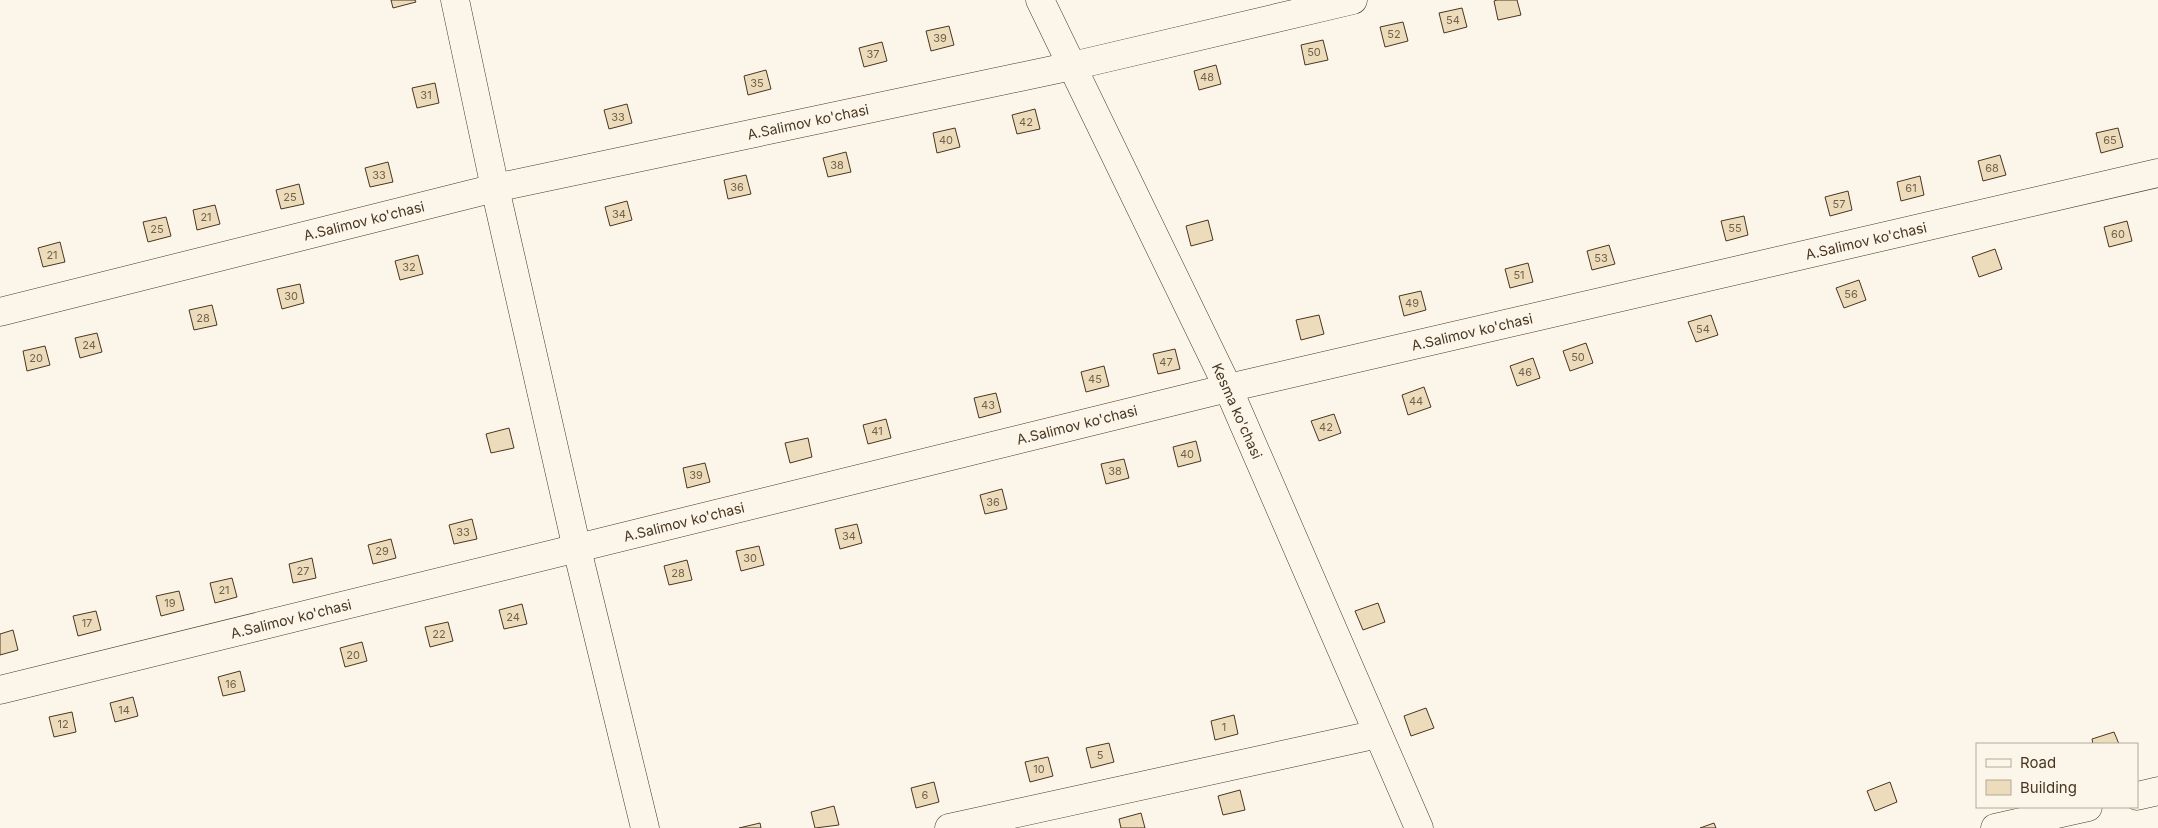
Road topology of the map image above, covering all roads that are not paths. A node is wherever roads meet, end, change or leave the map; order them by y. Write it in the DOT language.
graph roads {
  1 [pos="455,0"];
  2 [pos="1040,0"];
  3 [pos="1354,0"];
  4 [pos="1072,66"];
  5 [pos="2158,173"];
  6 [pos="495,188"];
  7 [pos="0,312"];
  8 [pos="1228,388"];
  9 [pos="577,549"];
  10 [pos="0,690"];
  11 [pos="1378,734"];
  12 [pos="2158,791"];
  13 [pos="2138,796"];
  14 [pos="2084,808"];
  15 [pos="645,828"];
  16 [pos="949,828"];
  17 [pos="1419,828"];
  18 [pos="1995,828"];
  1 -- 6 [label="street"];
  2 -- 4 [label="street, Kesma ko'chasi"];
  3 -- 4 [label="street, A.Salimov ko'chasi"];
  4 -- 6 [label="street, A.Salimov ko'chasi"];
  4 -- 8 [label="street, Kesma ko'chasi"];
  5 -- 8 [label="street, A.Salimov ko'chasi"];
  6 -- 7 [label="street, A.Salimov ko'chasi"];
  6 -- 9 [label="street"];
  8 -- 9 [label="street, A.Salimov ko'chasi"];
  8 -- 11 [label="street, Kesma ko'chasi"];
  9 -- 10 [label="street, A.Salimov ko'chasi"];
  9 -- 15 [label="street"];
  11 -- 16 [label="street"];
  11 -- 17 [label="street, Kesma ko'chasi"];
  12 -- 13 [label="street"];
  14 -- 18 [label="street"];
}
